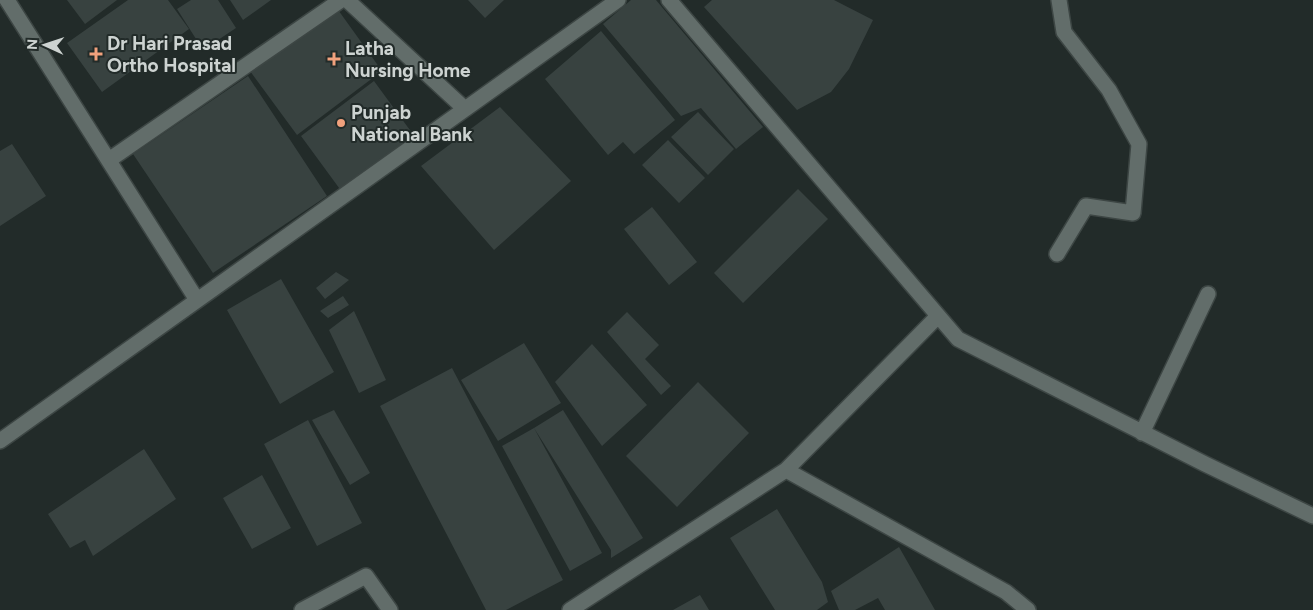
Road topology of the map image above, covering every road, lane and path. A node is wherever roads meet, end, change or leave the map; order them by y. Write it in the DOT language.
graph roads {
  1 [pos="7,0"];
  2 [pos="341,0"];
  3 [pos="347,0"];
  4 [pos="618,0"];
  5 [pos="669,0"];
  6 [pos="1060,0"];
  7 [pos="465,109"];
  8 [pos="109,160"];
  9 [pos="1057,254"];
  10 [pos="1208,294"];
  11 [pos="197,300"];
  12 [pos="938,316"];
  13 [pos="1142,433"];
  14 [pos="0,441"];
  15 [pos="786,470"];
  16 [pos="1313,516"];
  17 [pos="302,610"];
  18 [pos="390,610"];
  19 [pos="570,610"];
  20 [pos="1028,610"];
  1 -- 8 [label="street"];
  2 -- 8 [label="street"];
  3 -- 7 [label="street"];
  4 -- 7 [label="street"];
  5 -- 12 [label="street"];
  6 -- 9 [label="street"];
  7 -- 11 [label="street"];
  8 -- 11 [label="street"];
  10 -- 13 [label="street"];
  11 -- 14 [label="street"];
  12 -- 13 [label="street"];
  12 -- 15 [label="street"];
  13 -- 16 [label="street"];
  15 -- 19 [label="street"];
  15 -- 20 [label="street"];
  17 -- 18 [label="street"];
}
